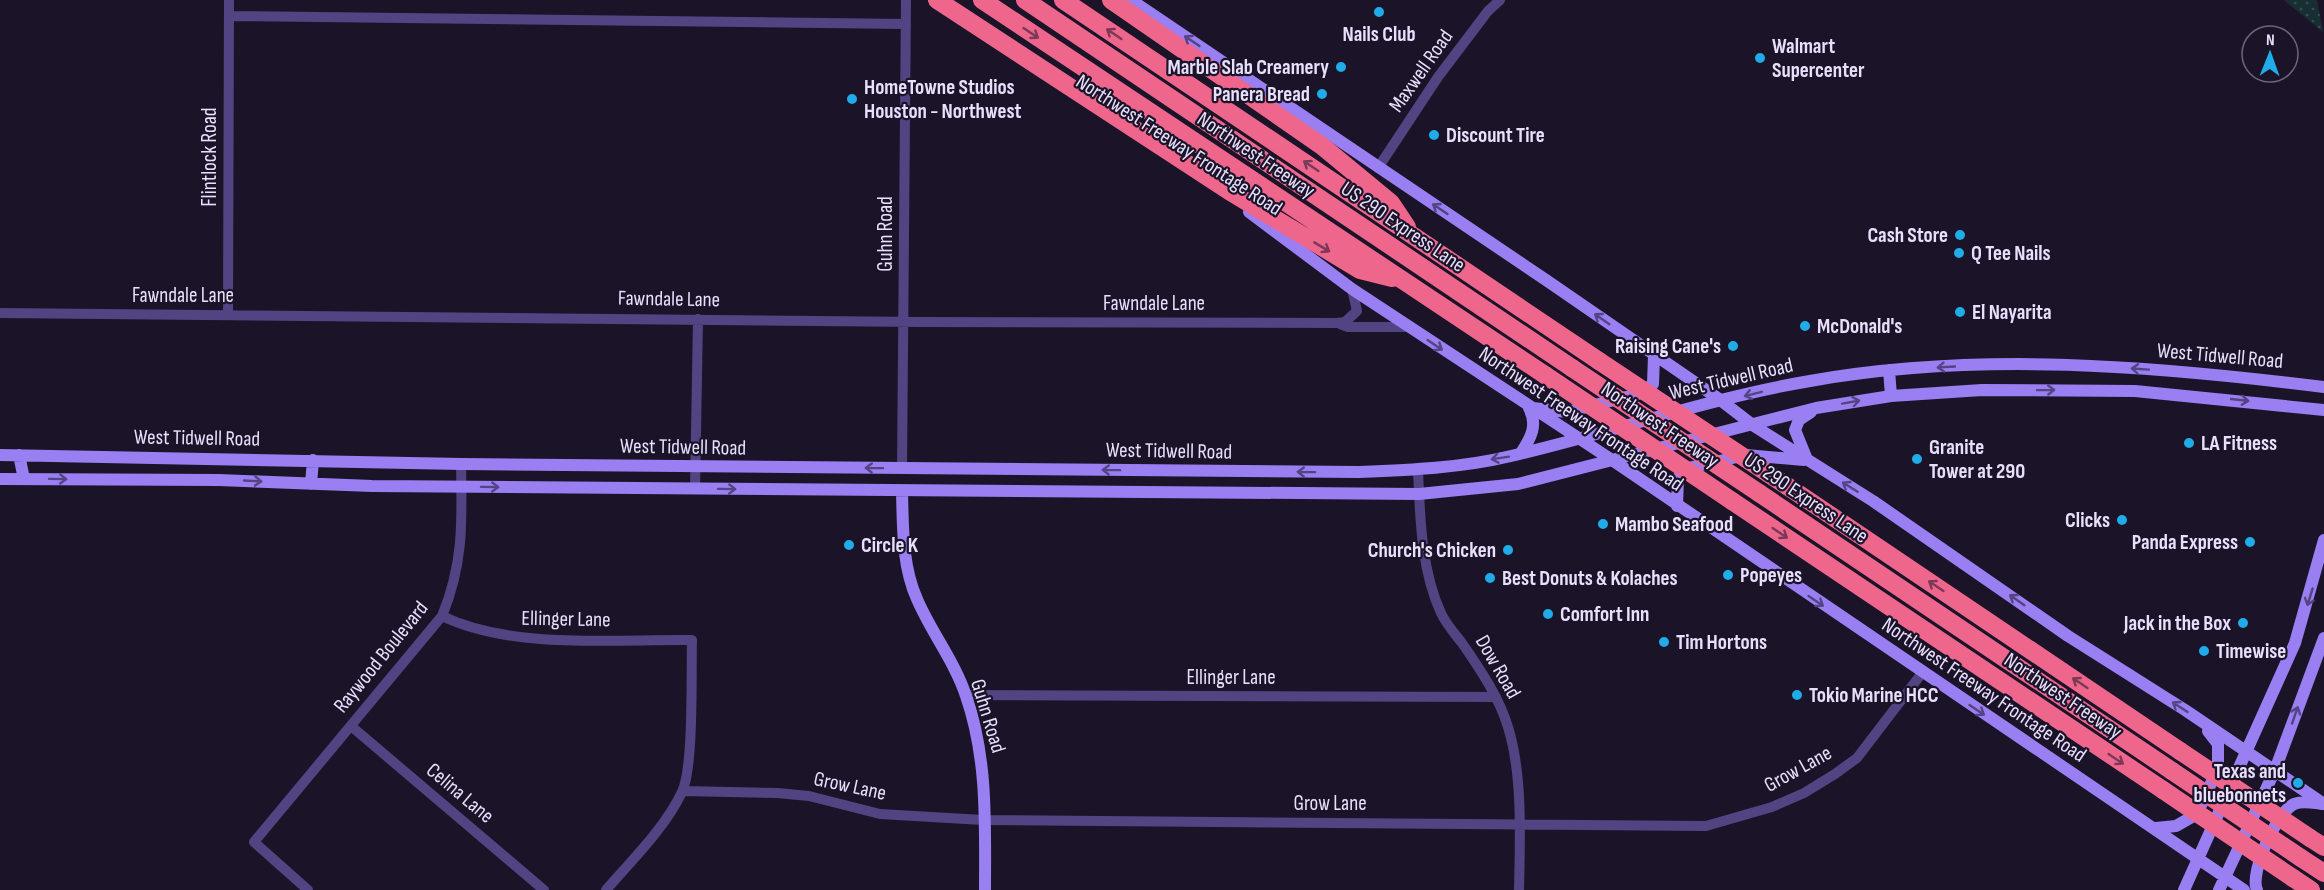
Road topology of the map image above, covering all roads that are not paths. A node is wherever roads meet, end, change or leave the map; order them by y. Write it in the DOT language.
graph roads {
  1 [pos="229,0"];
  2 [pos="906,0"];
  3 [pos="926,0"];
  4 [pos="938,0"];
  5 [pos="982,0"];
  6 [pos="1025,0"];
  7 [pos="1063,0"];
  8 [pos="1112,0"];
  9 [pos="1131,0"];
  10 [pos="1500,0"];
  11 [pos="229,15"];
  12 [pos="906,24"];
  13 [pos="1378,168"];
  14 [pos="1412,234"];
  15 [pos="1405,281"];
  16 [pos="1352,289"];
  17 [pos="0,313"];
  18 [pos="228,315"];
  19 [pos="698,319"];
  20 [pos="903,322"];
  21 [pos="1337,323"];
  22 [pos="1409,327"];
  23 [pos="1654,356"];
  24 [pos="1889,370"];
  25 [pos="2324,387"];
  26 [pos="1892,396"];
  27 [pos="1719,399"];
  28 [pos="1529,408"];
  29 [pos="1816,408"];
  30 [pos="2324,410"];
  31 [pos="1754,426"];
  32 [pos="1578,439"];
  33 [pos="1521,453"];
  34 [pos="0,455"];
  35 [pos="19,455"];
  36 [pos="166,457"];
  37 [pos="313,460"];
  38 [pos="1612,460"];
  39 [pos="1808,461"];
  40 [pos="461,464"];
  41 [pos="576,465"];
  42 [pos="695,466"];
  43 [pos="902,468"];
  44 [pos="1075,470"];
  45 [pos="1418,470"];
  46 [pos="1251,471"];
  47 [pos="0,479"];
  48 [pos="24,479"];
  49 [pos="166,480"];
  50 [pos="311,484"];
  51 [pos="462,486"];
  52 [pos="576,488"];
  53 [pos="695,489"];
  54 [pos="902,492"];
  55 [pos="1074,492"];
  56 [pos="1249,494"];
  57 [pos="1419,494"];
  58 [pos="1677,506"];
  59 [pos="2324,540"];
  60 [pos="442,616"];
  61 [pos="2324,638"];
  62 [pos="1922,673"];
  63 [pos="966,695"];
  64 [pos="1496,697"];
  65 [pos="2202,722"];
  66 [pos="351,726"];
  67 [pos="2246,752"];
  68 [pos="2275,770"];
  69 [pos="683,791"];
  70 [pos="2324,804"];
  71 [pos="983,820"];
  72 [pos="1518,823"];
  73 [pos="2156,828"];
  74 [pos="2317,842"];
  75 [pos="2199,858"];
  76 [pos="2324,873"];
  77 [pos="2224,875"];
  78 [pos="308,890"];
  79 [pos="544,890"];
  80 [pos="606,890"];
  81 [pos="985,890"];
  82 [pos="1519,890"];
  83 [pos="2184,890"];
  84 [pos="2218,890"];
  85 [pos="2244,890"];
  86 [pos="2257,890"];
  87 [pos="2311,890"];
  1 -- 11 [label="street, Flintlock Road"];
  2 -- 12 [label="street, Guhn Road"];
  3 -- 16 [label="main road, Northwest Freeway Frontage Road"];
  4 -- 15 [label="highway, one-way"];
  5 -- 15 [label="highway, Northwest Freeway, one-way"];
  6 -- 76 [label="highway, US 290 Express Lane, bridge"];
  14 -- 7 [label="highway, Northwest Freeway, one-way"];
  8 -- 14 [label="highway"];
  13 -- 9 [label="main road, one-way"];
  10 -- 13 [label="street, Maxwell Road"];
  11 -- 12 [label="street"];
  11 -- 18 [label="street, Flintlock Road"];
  12 -- 20 [label="street, Guhn Road"];
  23 -- 13 [label="main road, one-way"];
  74 -- 14 [label="highway, Northwest Freeway, one-way, bridge"];
  15 -- 87 [label="highway, Northwest Freeway, one-way, bridge"];
  16 -- 21 [label="street"];
  16 -- 22 [label="main road, Northwest Freeway Frontage Road"];
  17 -- 18 [label="street, Fawndale Lane"];
  18 -- 19 [label="street, Fawndale Lane"];
  19 -- 20 [label="street, Fawndale Lane"];
  19 -- 42 [label="street"];
  20 -- 21 [label="street, Fawndale Lane"];
  20 -- 43 [label="street, Guhn Road"];
  21 -- 22 [label="street, Fawndale Lane"];
  22 -- 28 [label="main road, Northwest Freeway Frontage Road, one-way"];
  23 -- 27 [label="main road"];
  23 -- 28 [label="main road"];
  25 -- 24 [label="main road, West Tidwell Road, one-way"];
  24 -- 26 [label="main road"];
  24 -- 27 [label="main road, West Tidwell Road, one-way"];
  29 -- 26 [label="main road, West Tidwell Road, one-way"];
  26 -- 30 [label="main road, West Tidwell Road, one-way"];
  27 -- 31 [label="main road"];
  27 -- 32 [label="main road, West Tidwell Road"];
  28 -- 32 [label="main road, Northwest Freeway Frontage Road"];
  28 -- 33 [label="main road"];
  29 -- 31 [label="main road, West Tidwell Road"];
  29 -- 39 [label="main road"];
  31 -- 38 [label="main road, West Tidwell Road"];
  31 -- 39 [label="main road"];
  32 -- 33 [label="main road, West Tidwell Road"];
  32 -- 38 [label="main road, Northwest Freeway Frontage Road"];
  33 -- 45 [label="main road, West Tidwell Road, one-way"];
  34 -- 35 [label="main road, West Tidwell Road"];
  35 -- 36 [label="main road, West Tidwell Road"];
  35 -- 48 [label="main road"];
  36 -- 37 [label="main road, West Tidwell Road"];
  36 -- 49 [label="main road"];
  37 -- 40 [label="main road, West Tidwell Road"];
  37 -- 50 [label="main road"];
  38 -- 57 [label="main road, West Tidwell Road"];
  38 -- 58 [label="main road, Northwest Freeway Frontage Road"];
  39 -- 58 [label="main road"];
  65 -- 39 [label="main road, one-way"];
  40 -- 41 [label="main road, West Tidwell Road"];
  40 -- 51 [label="street, Raywood Boulevard"];
  41 -- 42 [label="main road, West Tidwell Road"];
  41 -- 52 [label="main road"];
  43 -- 42 [label="main road, West Tidwell Road, one-way"];
  42 -- 53 [label="street"];
  43 -- 44 [label="main road, West Tidwell Road"];
  46 -- 44 [label="main road, West Tidwell Road, one-way"];
  44 -- 55 [label="main road"];
  45 -- 46 [label="main road, West Tidwell Road, one-way"];
  45 -- 57 [label="street, Dow Road"];
  46 -- 56 [label="main road"];
  47 -- 48 [label="main road, West Tidwell Road"];
  48 -- 49 [label="main road, West Tidwell Road, one-way"];
  49 -- 50 [label="main road, West Tidwell Road, one-way"];
  50 -- 51 [label="main road, West Tidwell Road"];
  51 -- 52 [label="main road, West Tidwell Road, one-way"];
  51 -- 60 [label="street, Raywood Boulevard"];
  52 -- 53 [label="main road, West Tidwell Road"];
  53 -- 54 [label="main road, West Tidwell Road, one-way"];
  54 -- 55 [label="main road, West Tidwell Road"];
  54 -- 63 [label="main road, Guhn Road"];
  55 -- 56 [label="main road, West Tidwell Road"];
  56 -- 57 [label="main road, West Tidwell Road"];
  57 -- 64 [label="street, Dow Road"];
  58 -- 62 [label="main road, Northwest Freeway Frontage Road, one-way"];
  59 -- 67 [label="main road, one-way"];
  60 -- 66 [label="street, Raywood Boulevard"];
  60 -- 69 [label="street, Ellinger Lane"];
  68 -- 61 [label="main road, one-way"];
  62 -- 72 [label="street, Grow Lane"];
  62 -- 73 [label="main road, Northwest Freeway Frontage Road, one-way"];
  63 -- 64 [label="street, Ellinger Lane"];
  63 -- 71 [label="main road, Guhn Road"];
  64 -- 72 [label="street, Dow Road"];
  65 -- 67 [label="main road"];
  65 -- 73 [label="main road"];
  66 -- 78 [label="street, Raywood Boulevard"];
  66 -- 79 [label="street, Celina Lane"];
  67 -- 68 [label="main road"];
  67 -- 75 [label="main road"];
  68 -- 70 [label="main road"];
  68 -- 77 [label="main road"];
  69 -- 71 [label="street, Grow Lane"];
  69 -- 80 [label="street"];
  70 -- 86 [label="main road"];
  71 -- 72 [label="street, Grow Lane"];
  71 -- 81 [label="main road, Guhn Road"];
  72 -- 82 [label="street, Dow Road"];
  73 -- 75 [label="main road, Northwest Freeway Frontage Road"];
  75 -- 77 [label="main road, Northwest Freeway Frontage Road"];
  75 -- 83 [label="main road"];
  77 -- 84 [label="main road"];
  77 -- 85 [label="main road, Northwest Freeway Frontage Road"];
}
